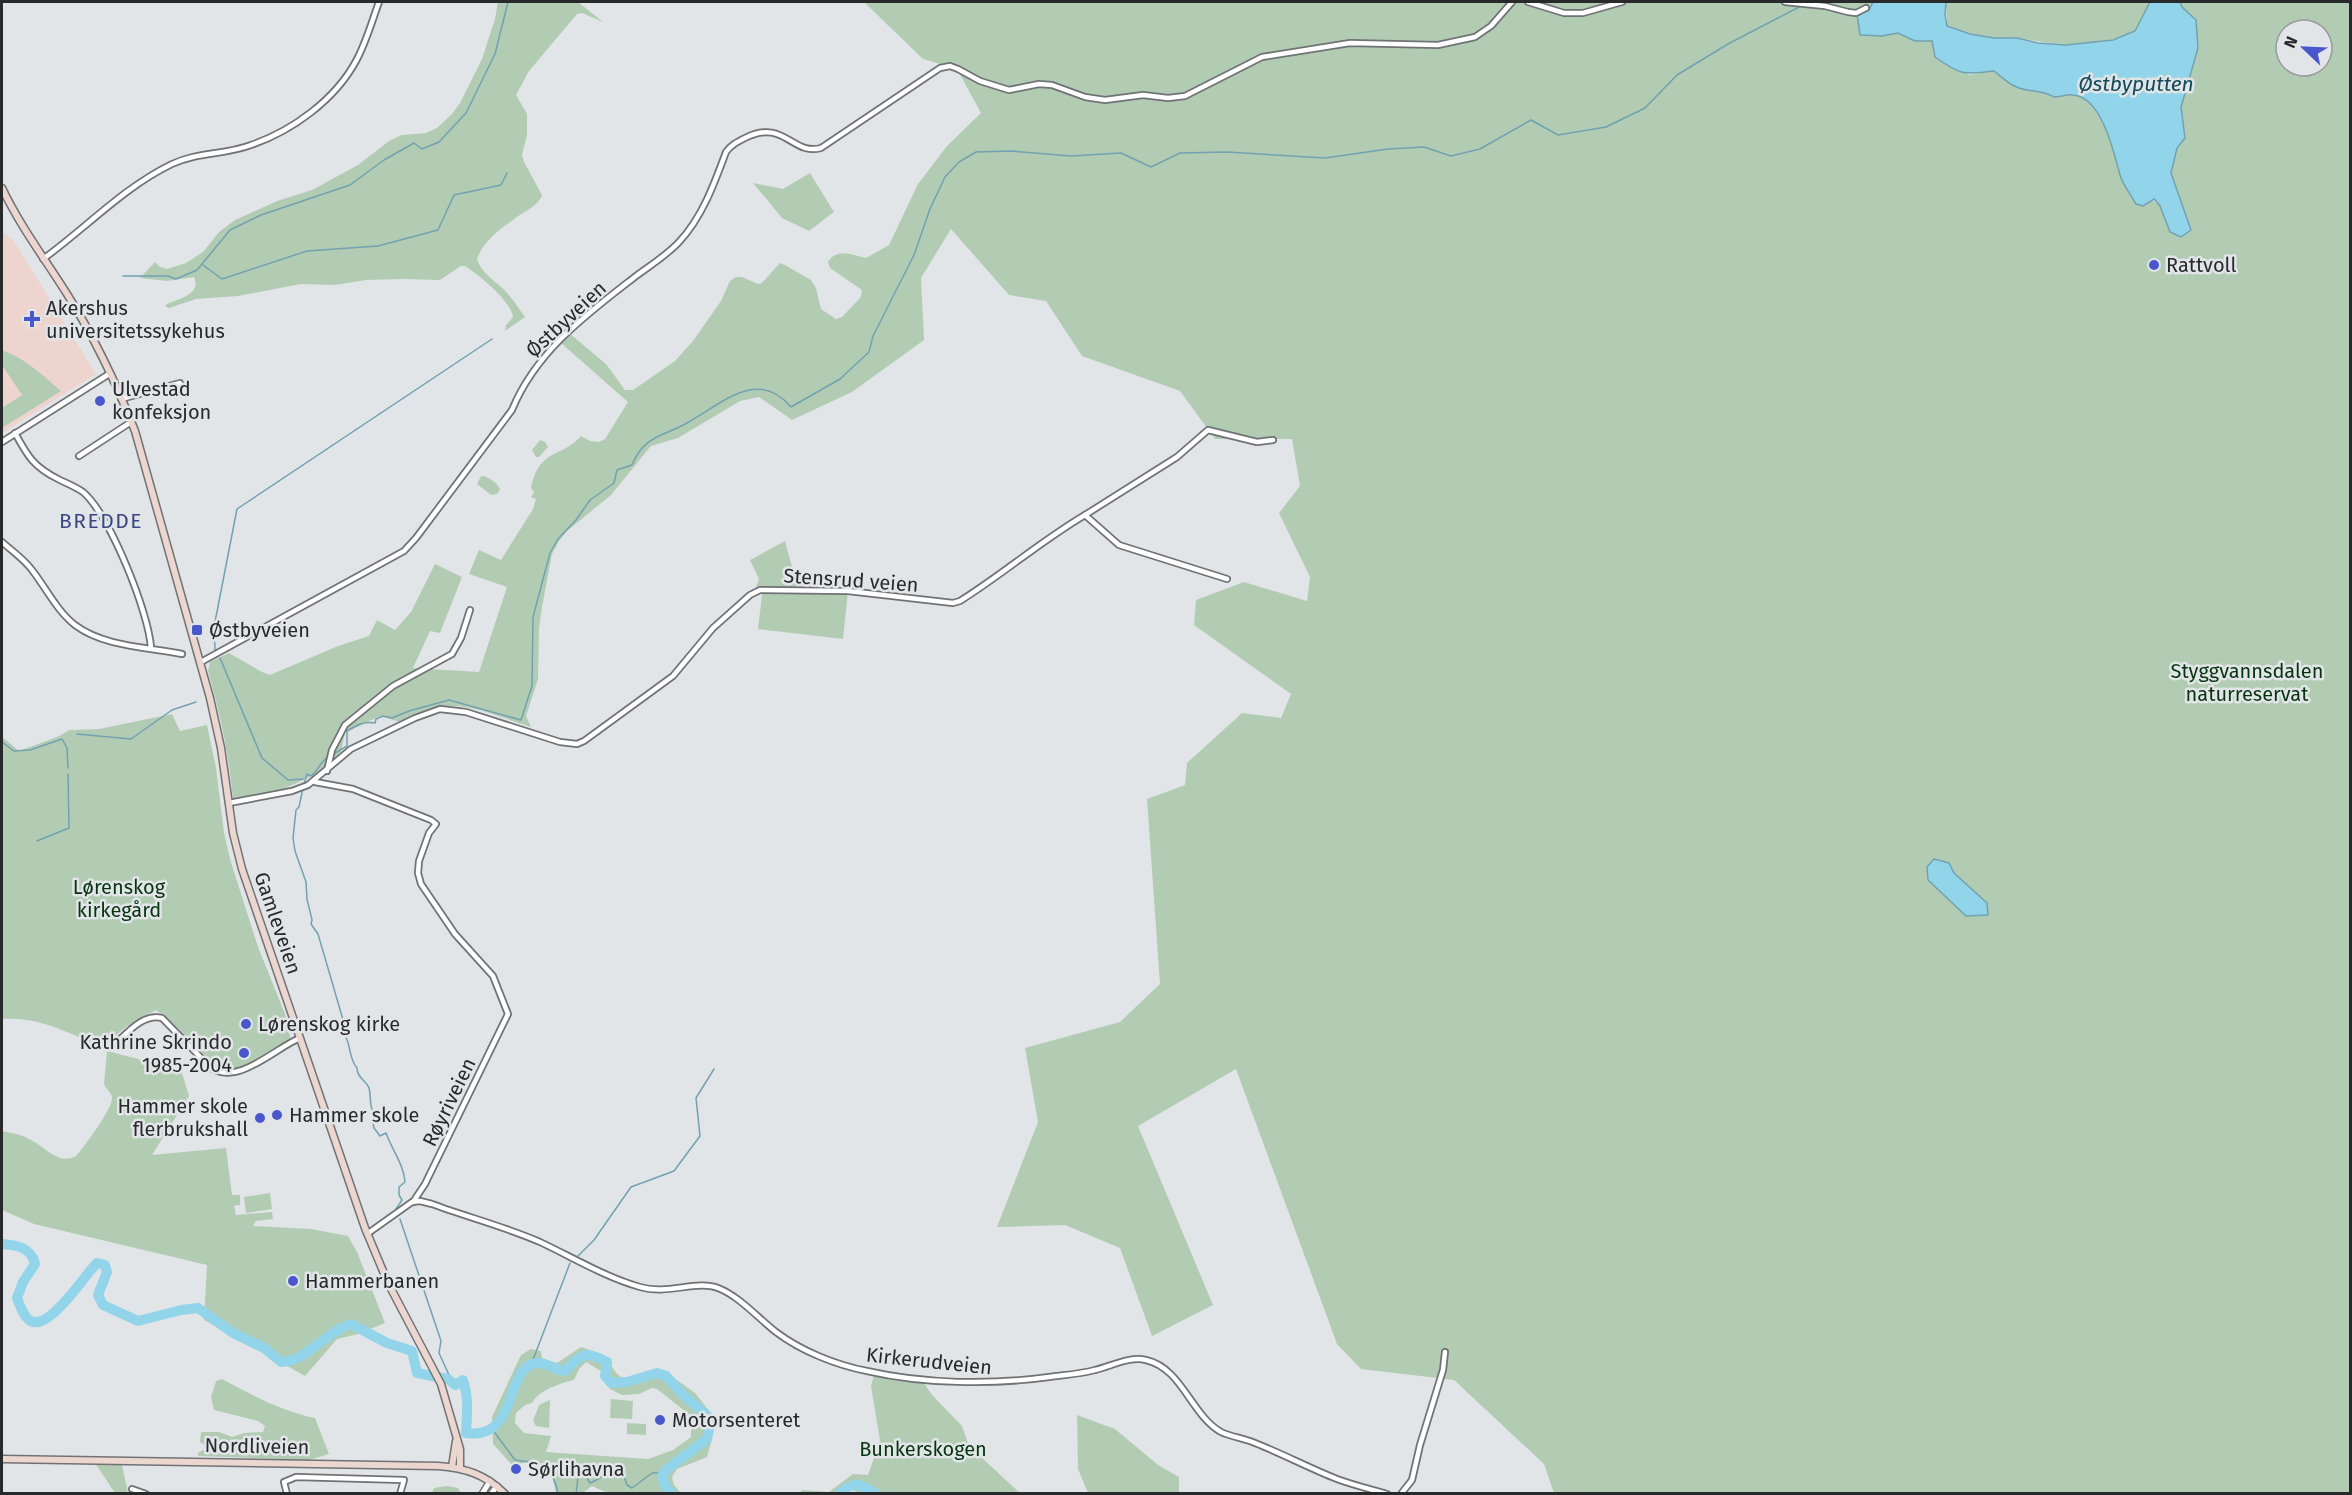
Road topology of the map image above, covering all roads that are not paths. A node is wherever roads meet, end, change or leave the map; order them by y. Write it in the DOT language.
graph roads {
  1 [pos="379,2"];
  2 [pos="1512,2"];
  3 [pos="1528,2"];
  4 [pos="1622,2"];
  5 [pos="1785,2"];
  6 [pos="1866,8"];
  7 [pos="2,188"];
  8 [pos="43,259"];
  9 [pos="110,374"];
  10 [pos="180,383"];
  11 [pos="121,399"];
  12 [pos="131,422"];
  13 [pos="15,433"];
  14 [pos="1274,440"];
  15 [pos="2,442"];
  16 [pos="79,456"];
  17 [pos="1086,515"];
  18 [pos="2,542"];
  19 [pos="1227,579"];
  20 [pos="470,610"];
  21 [pos="151,648"];
  22 [pos="182,654"];
  23 [pos="201,662"];
  24 [pos="327,771"];
  25 [pos="315,782"];
  26 [pos="229,803"];
  27 [pos="300,1038"];
  28 [pos="116,1043"];
  29 [pos="412,1202"];
  30 [pos="367,1234"];
  31 [pos="1445,1352"];
  32 [pos="456,1440"];
  33 [pos="2,1459"];
  34 [pos="452,1467"];
  35 [pos="460,1468"];
  36 [pos="490,1481"];
  37 [pos="497,1486"];
  38 [pos="132,1489"];
  39 [pos="146,1494"];
  40 [pos="287,1494"];
  41 [pos="400,1494"];
  42 [pos="482,1494"];
  43 [pos="490,1494"];
  44 [pos="505,1494"];
  45 [pos="1387,1494"];
  46 [pos="1401,1494"];
  1 -- 8 [label="street"];
  2 -- 23 [label="street, Østbyveien"];
  3 -- 4 [label="street"];
  5 -- 6 [label="street"];
  7 -- 8 [label="main road, Gamleveien"];
  8 -- 9 [label="main road, Gamleveien"];
  9 -- 11 [label="main road, Gamleveien"];
  9 -- 13 [label="street"];
  10 -- 11 [label="street"];
  11 -- 12 [label="main road, Gamleveien"];
  12 -- 16 [label="street"];
  12 -- 23 [label="main road, Gamleveien"];
  13 -- 15 [label="street"];
  13 -- 21 [label="street"];
  14 -- 17 [label="street, Stensrud veien"];
  17 -- 19 [label="street"];
  17 -- 24 [label="street, Stensrud veien"];
  18 -- 21 [label="street"];
  20 -- 24 [label="street"];
  21 -- 22 [label="street"];
  23 -- 26 [label="main road, Gamleveien"];
  24 -- 25 [label="street, Stensrud veien"];
  25 -- 26 [label="street, Stensrud veien"];
  25 -- 29 [label="street, Røyriveien"];
  26 -- 27 [label="main road, Gamleveien"];
  27 -- 28 [label="street"];
  27 -- 30 [label="main road, Gamleveien"];
  29 -- 30 [label="street"];
  29 -- 45 [label="street, Kirkerudveien"];
  30 -- 32 [label="main road, Gamleveien"];
  31 -- 46 [label="street"];
  32 -- 34 [label="main road, Gamleveien"];
  32 -- 35 [label="main road, Gamleveien"];
  33 -- 34 [label="main road, Nordliveien"];
  34 -- 35 [label="main road, Nordliveien"];
  35 -- 36 [label="main road, Nordliveien"];
  36 -- 37 [label="main road, Nordliveien"];
  36 -- 42 [label="street"];
  37 -- 43 [label="street"];
  37 -- 44 [label="main road, Nordliveien"];
  38 -- 39 [label="street"];
  40 -- 41 [label="street"];
}
